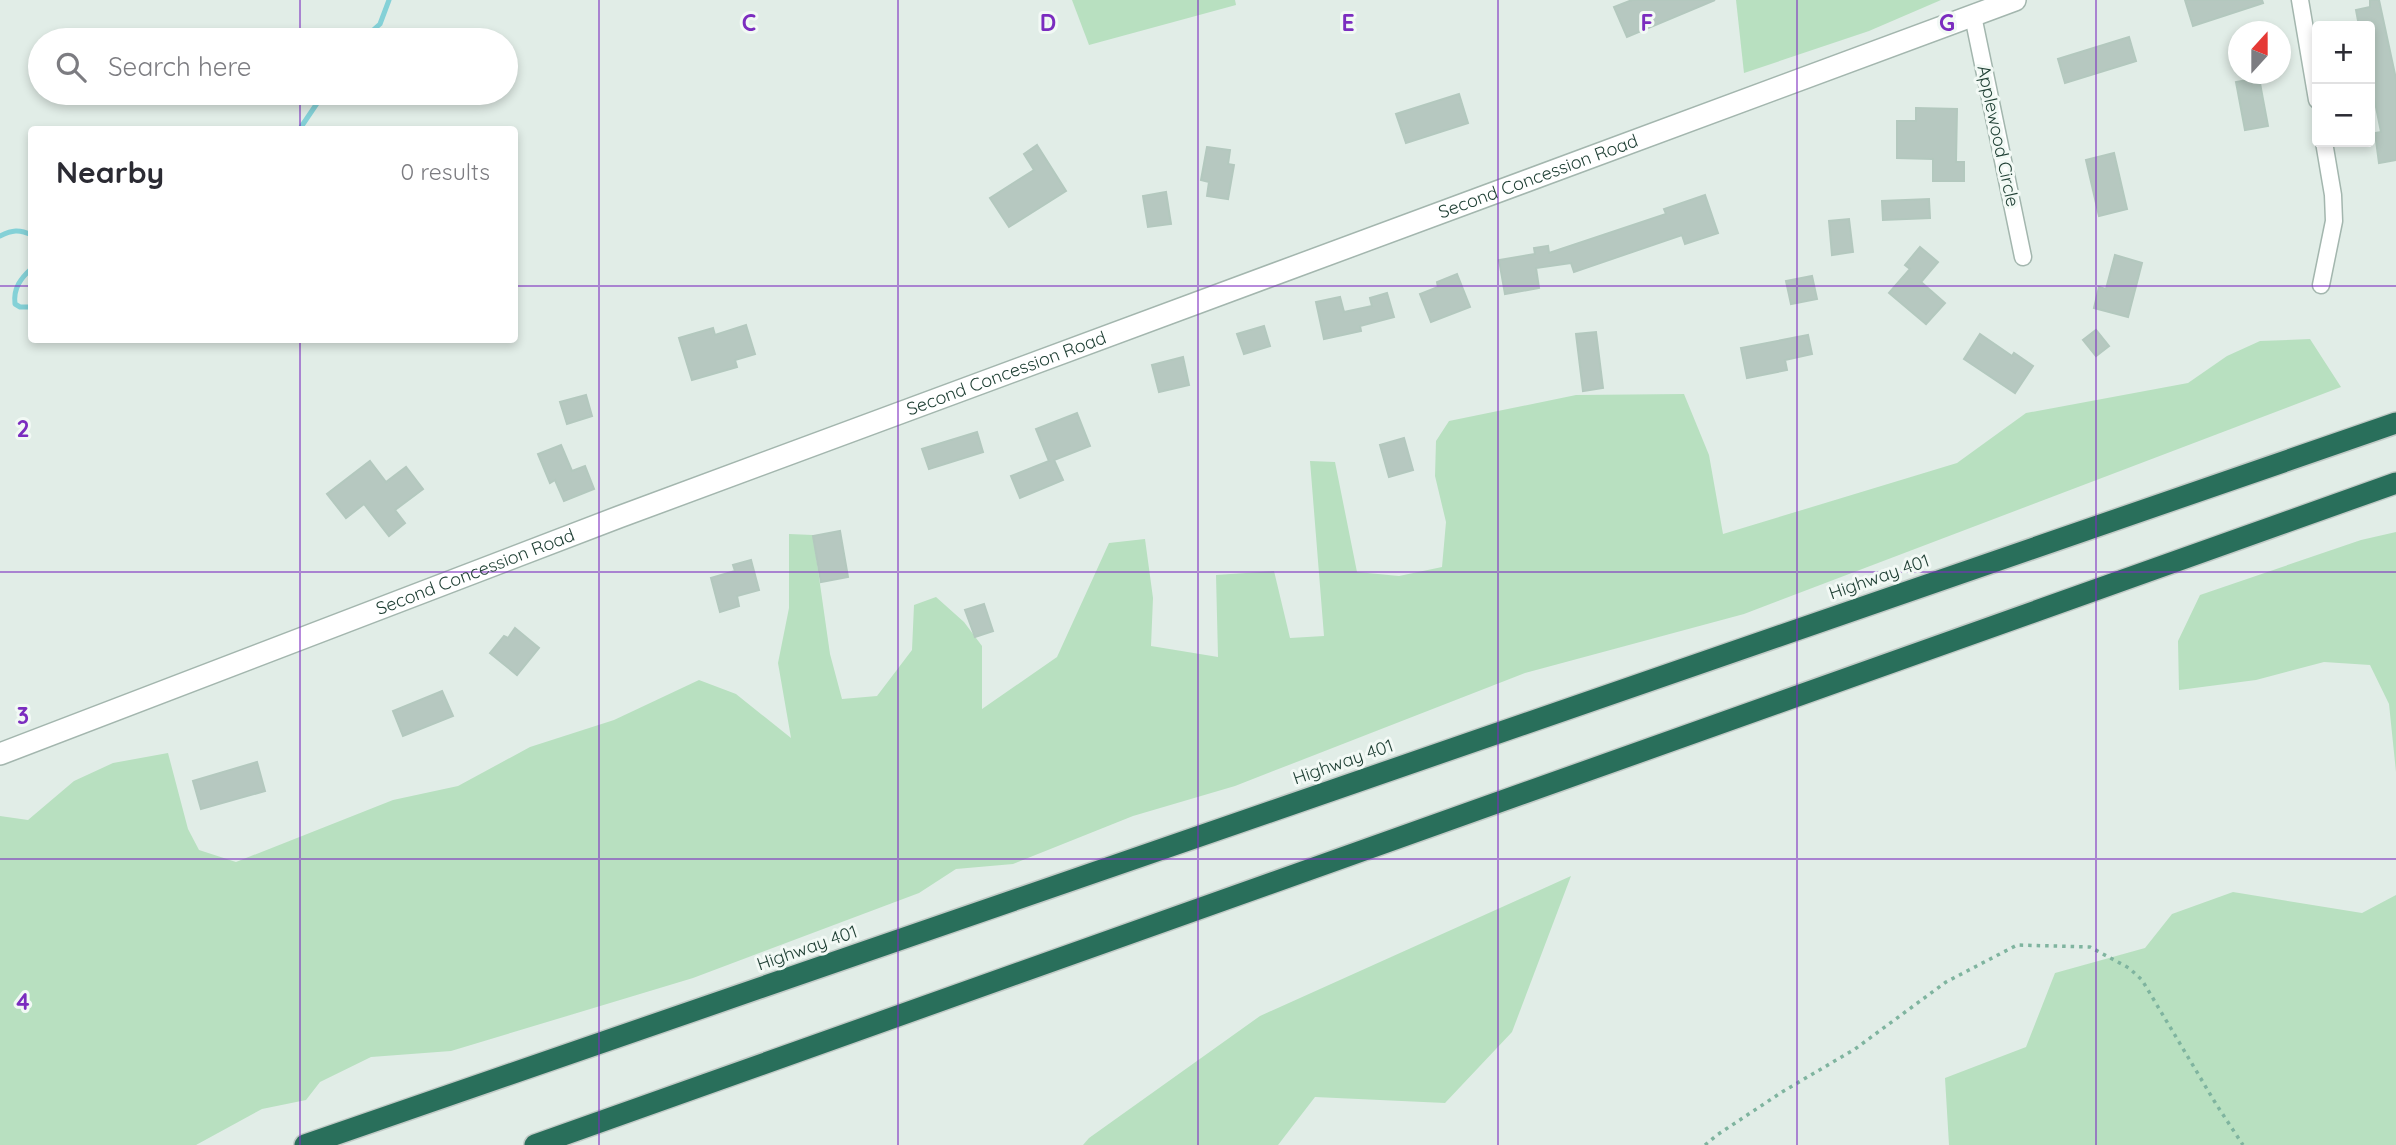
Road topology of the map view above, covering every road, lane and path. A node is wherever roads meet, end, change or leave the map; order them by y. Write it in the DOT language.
graph roads {
  1 [pos="2015,0"];
  2 [pos="2300,0"];
  3 [pos="1973,16"];
  4 [pos="2314,84"];
  5 [pos="2325,147"];
  6 [pos="2023,257"];
  7 [pos="2320,285"];
  8 [pos="2396,423"];
  9 [pos="2396,483"];
  10 [pos="0,754"];
  11 [pos="305,1145"];
  12 [pos="535,1145"];
  13 [pos="1705,1145"];
  14 [pos="2244,1145"];
  1 -- 3 [label="street, Second Concession Road"];
  2 -- 4 [label="street"];
  3 -- 6 [label="street, Applewood Circle"];
  3 -- 10 [label="street, Second Concession Road"];
  5 -- 7 [label="street"];
  8 -- 11 [label="highway, Highway 401"];
  9 -- 12 [label="highway"];
  13 -- 14 [label="path"];
}
